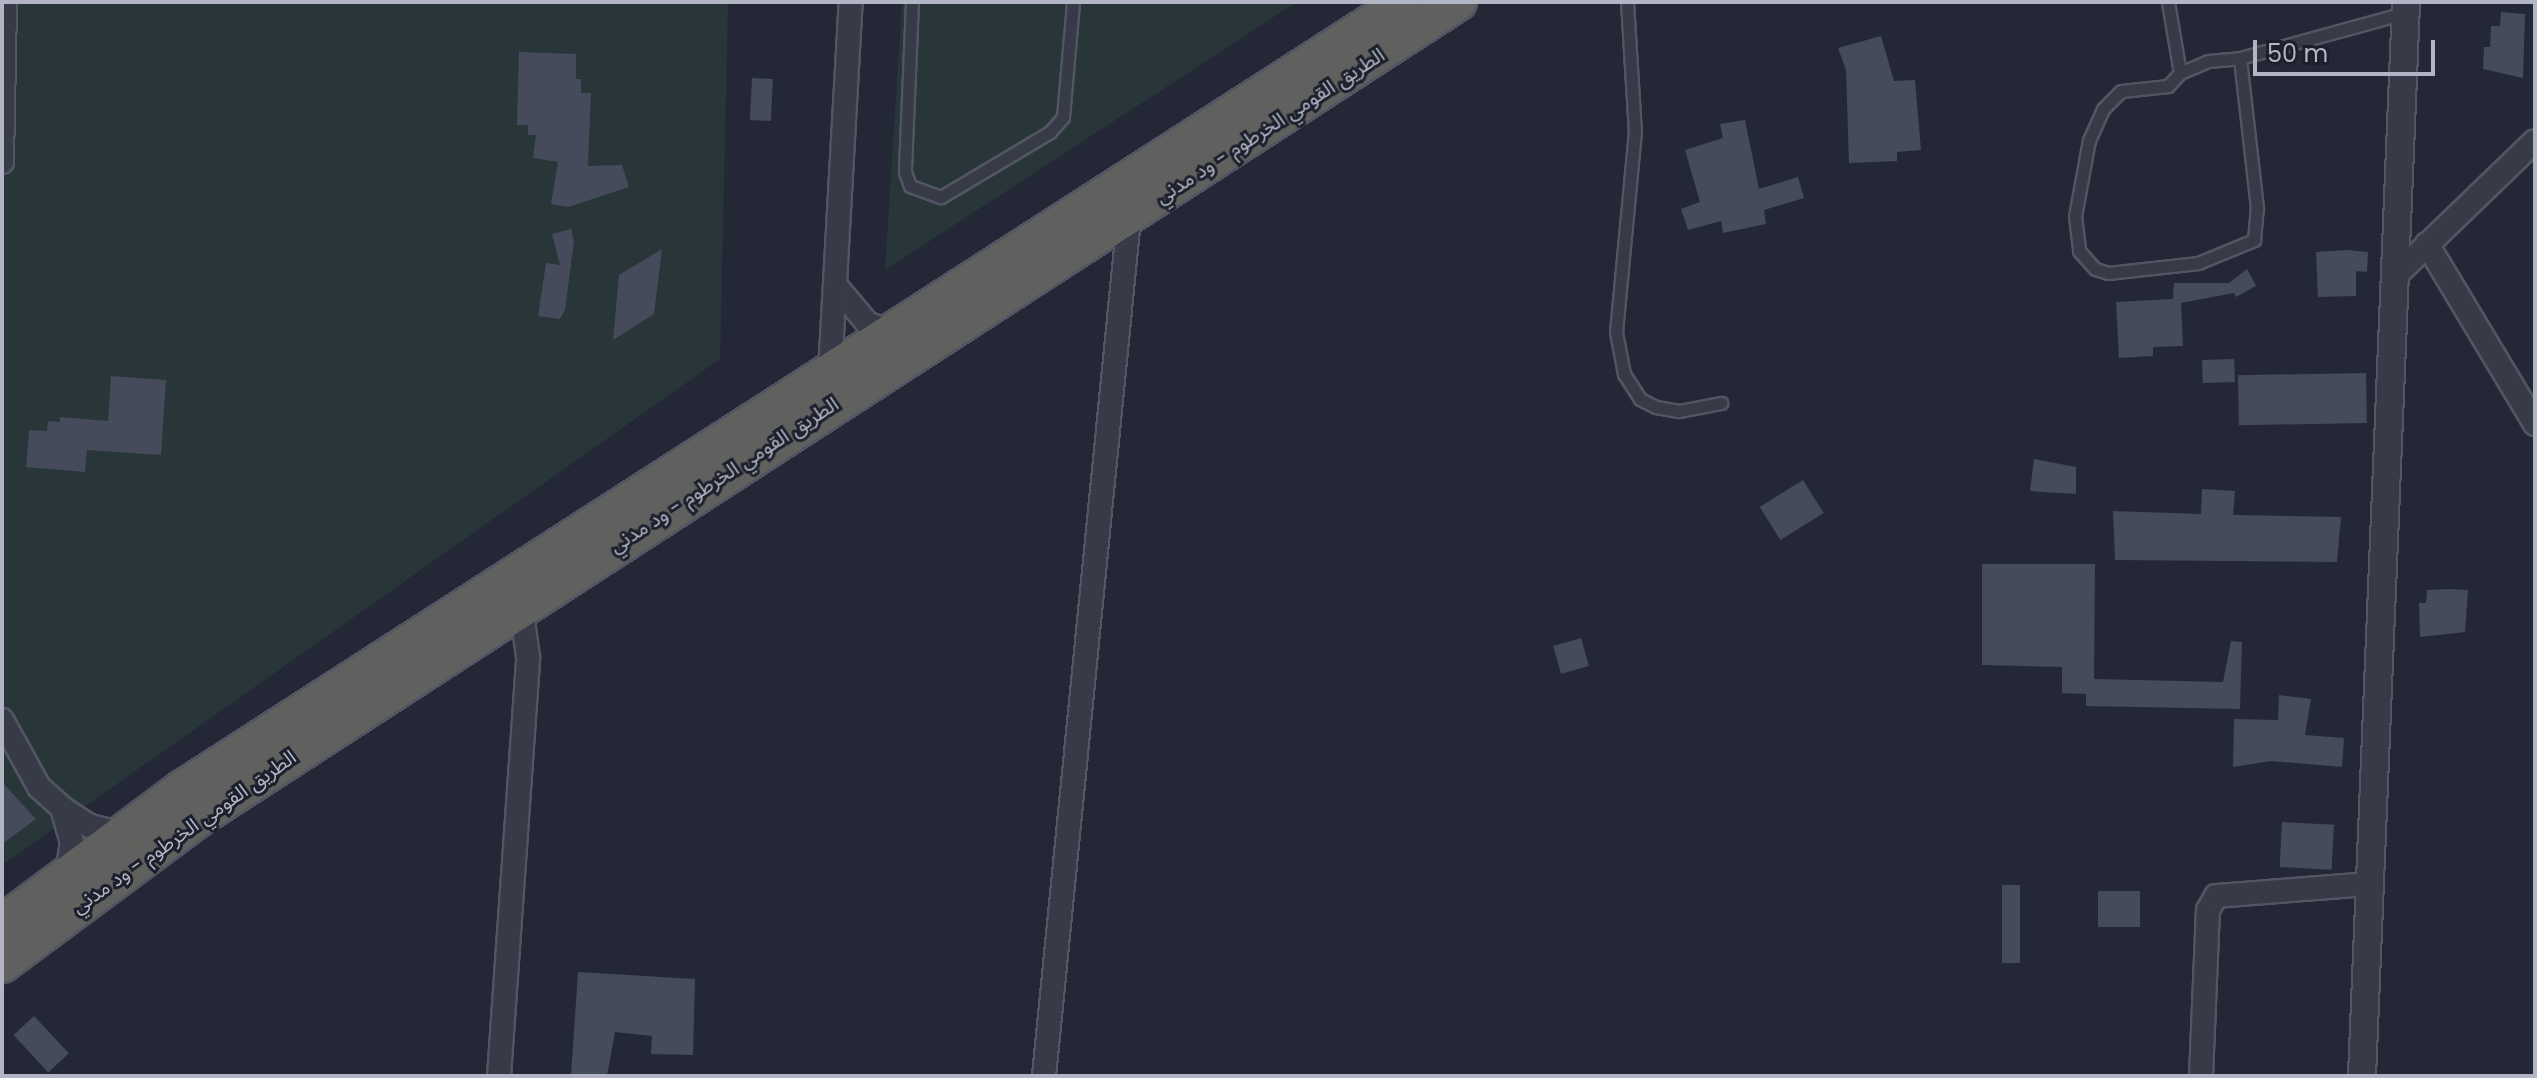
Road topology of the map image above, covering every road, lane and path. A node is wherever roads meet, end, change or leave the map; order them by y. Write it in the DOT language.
graph roads {
  1 [pos="5,2"];
  2 [pos="851,2"];
  3 [pos="912,2"];
  4 [pos="1073,2"];
  5 [pos="1404,2"];
  6 [pos="1458,2"];
  7 [pos="1627,2"];
  8 [pos="2168,2"];
  9 [pos="2406,7"];
  10 [pos="2240,58"];
  11 [pos="2180,73"];
  12 [pos="2535,141"];
  13 [pos="2,162"];
  14 [pos="1129,219"];
  15 [pos="2427,244"];
  16 [pos="2393,278"];
  17 [pos="836,286"];
  18 [pos="893,332"];
  19 [pos="830,372"];
  20 [pos="1721,403"];
  21 [pos="2535,424"];
  22 [pos="518,593"];
  23 [pos="2,720"];
  24 [pos="62,808"];
  25 [pos="121,834"];
  26 [pos="67,872"];
  27 [pos="2369,884"];
  28 [pos="2,924"];
  29 [pos="2,964"];
  30 [pos="499,1076"];
  31 [pos="1044,1076"];
  32 [pos="2201,1076"];
  33 [pos="2362,1076"];
  1 -- 13 [label="street"];
  2 -- 17 [label="street"];
  3 -- 4 [label="lane"];
  5 -- 18 [label="highway, الطريق القومي الخرطوم - ود مدني"];
  6 -- 14 [label="highway, الطريق القومي الخرطوم - ود مدني"];
  7 -- 20 [label="lane"];
  8 -- 11 [label="lane"];
  9 -- 10 [label="lane"];
  9 -- 16 [label="street"];
  10 -- 11 [label="lane"];
  10 -- 11 [label="lane"];
  12 -- 15 [label="street"];
  14 -- 22 [label="highway, الطريق القومي الخرطوم - ود مدني"];
  14 -- 31 [label="street"];
  15 -- 16 [label="street"];
  15 -- 21 [label="street"];
  16 -- 27 [label="street"];
  17 -- 18 [label="street"];
  17 -- 19 [label="street"];
  18 -- 19 [label="highway, الطريق القومي الخرطوم - ود مدني"];
  19 -- 22 [label="highway, الطريق القومي الخرطوم - ود مدني"];
  22 -- 25 [label="highway, الطريق القومي الخرطوم - ود مدني"];
  22 -- 29 [label="highway, الطريق القومي الخرطوم - ود مدني"];
  22 -- 30 [label="street"];
  23 -- 24 [label="street"];
  24 -- 25 [label="street"];
  24 -- 26 [label="street"];
  25 -- 26 [label="highway, الطريق القومي الخرطوم - ود مدني"];
  26 -- 28 [label="highway, الطريق القومي الخرطوم - ود مدني"];
  27 -- 32 [label="street"];
  27 -- 33 [label="street"];
}
